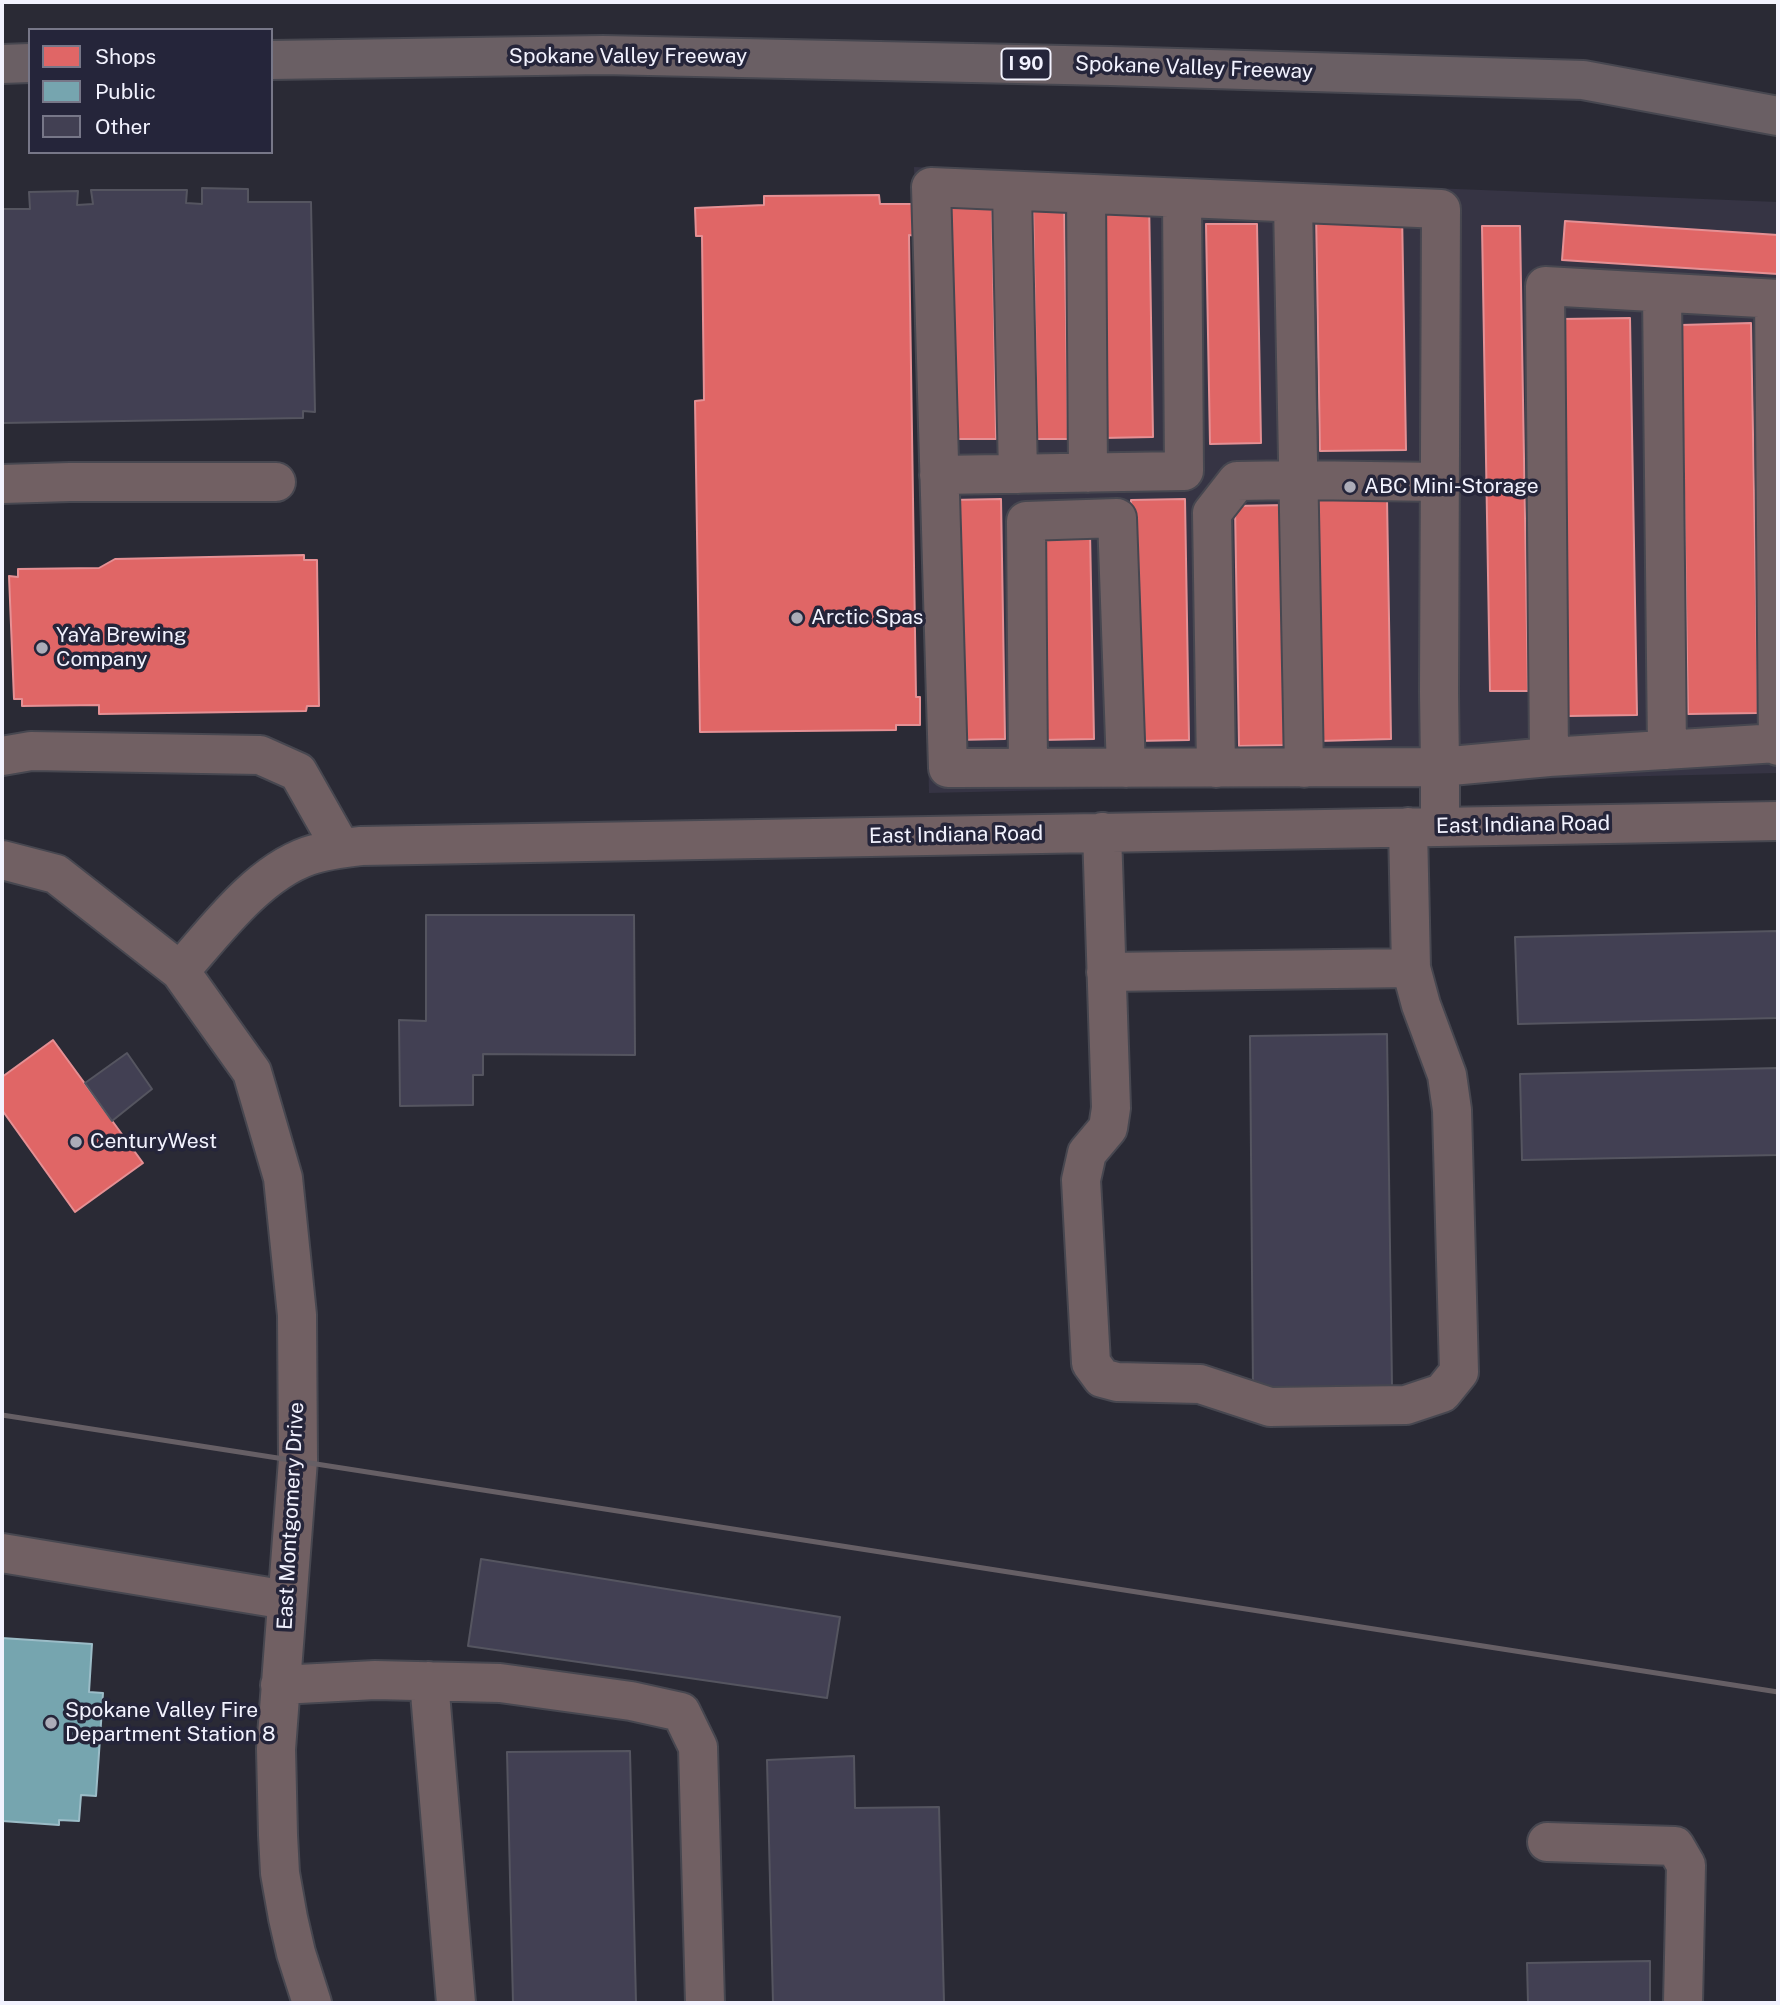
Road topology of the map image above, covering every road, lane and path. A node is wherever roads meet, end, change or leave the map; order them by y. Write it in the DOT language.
graph roads {
  1 [pos="273,60"];
  2 [pos="28,63"];
  3 [pos="2,64"];
  4 [pos="1778,116"];
  5 [pos="1012,191"];
  6 [pos="1086,194"];
  7 [pos="1182,198"];
  8 [pos="1293,203"];
  9 [pos="1662,293"];
  10 [pos="1776,299"];
  11 [pos="1088,473"];
  12 [pos="1018,474"];
  13 [pos="939,475"];
  14 [pos="1298,480"];
  15 [pos="276,482"];
  16 [pos="1440,482"];
  17 [pos="2,484"];
  18 [pos="1778,744"];
  19 [pos="1667,750"];
  20 [pos="2,756"];
  21 [pos="1549,757"];
  22 [pos="1440,767"];
  23 [pos="1028,768"];
  24 [pos="1126,768"];
  25 [pos="1216,768"];
  26 [pos="1304,768"];
  27 [pos="1778,821"];
  28 [pos="1424,827"];
  29 [pos="1102,832"];
  30 [pos="341,849"];
  31 [pos="2,860"];
  32 [pos="1411,968"];
  33 [pos="180,971"];
  34 [pos="1106,972"];
  35 [pos="2,1553"];
  36 [pos="287,1600"];
  37 [pos="429,1681"];
  38 [pos="281,1685"];
  39 [pos="1547,1842"];
  40 [pos="312,2002"];
  41 [pos="456,2003"];
  42 [pos="705,2003"];
  43 [pos="1683,2003"];
  1 -- 4 [label="highway, Spokane Valley Freeway / I 90"];
  2 -- 3 [label="highway"];
  5 -- 6 [label="street"];
  5 -- 12 [label="street"];
  5 -- 13 [label="street"];
  6 -- 7 [label="street"];
  6 -- 11 [label="street"];
  7 -- 8 [label="street"];
  7 -- 11 [label="street"];
  8 -- 14 [label="street"];
  8 -- 16 [label="street"];
  9 -- 10 [label="street"];
  9 -- 19 [label="street"];
  9 -- 21 [label="street"];
  10 -- 18 [label="street"];
  11 -- 12 [label="street"];
  12 -- 13 [label="street"];
  13 -- 23 [label="street"];
  14 -- 16 [label="street"];
  14 -- 25 [label="street"];
  14 -- 26 [label="street"];
  15 -- 17 [label="street"];
  16 -- 22 [label="street"];
  18 -- 19 [label="street"];
  19 -- 21 [label="street"];
  20 -- 30 [label="street"];
  21 -- 22 [label="street"];
  22 -- 26 [label="street"];
  22 -- 28 [label="street"];
  23 -- 24 [label="street"];
  23 -- 24 [label="street"];
  24 -- 25 [label="street"];
  25 -- 26 [label="street"];
  27 -- 28 [label="street, East Indiana Road"];
  28 -- 29 [label="street, East Indiana Road"];
  28 -- 32 [label="street"];
  29 -- 30 [label="street, East Indiana Road"];
  29 -- 34 [label="street"];
  30 -- 33 [label="street, East Indiana Road"];
  31 -- 33 [label="street, East Montgomery Drive"];
  32 -- 34 [label="street"];
  32 -- 34 [label="street"];
  33 -- 36 [label="street, East Montgomery Drive"];
  35 -- 36 [label="street"];
  36 -- 38 [label="street, East Montgomery Drive"];
  37 -- 38 [label="street"];
  37 -- 41 [label="street"];
  37 -- 42 [label="street"];
  38 -- 40 [label="street, East Montgomery Drive"];
  39 -- 43 [label="street"];
}
